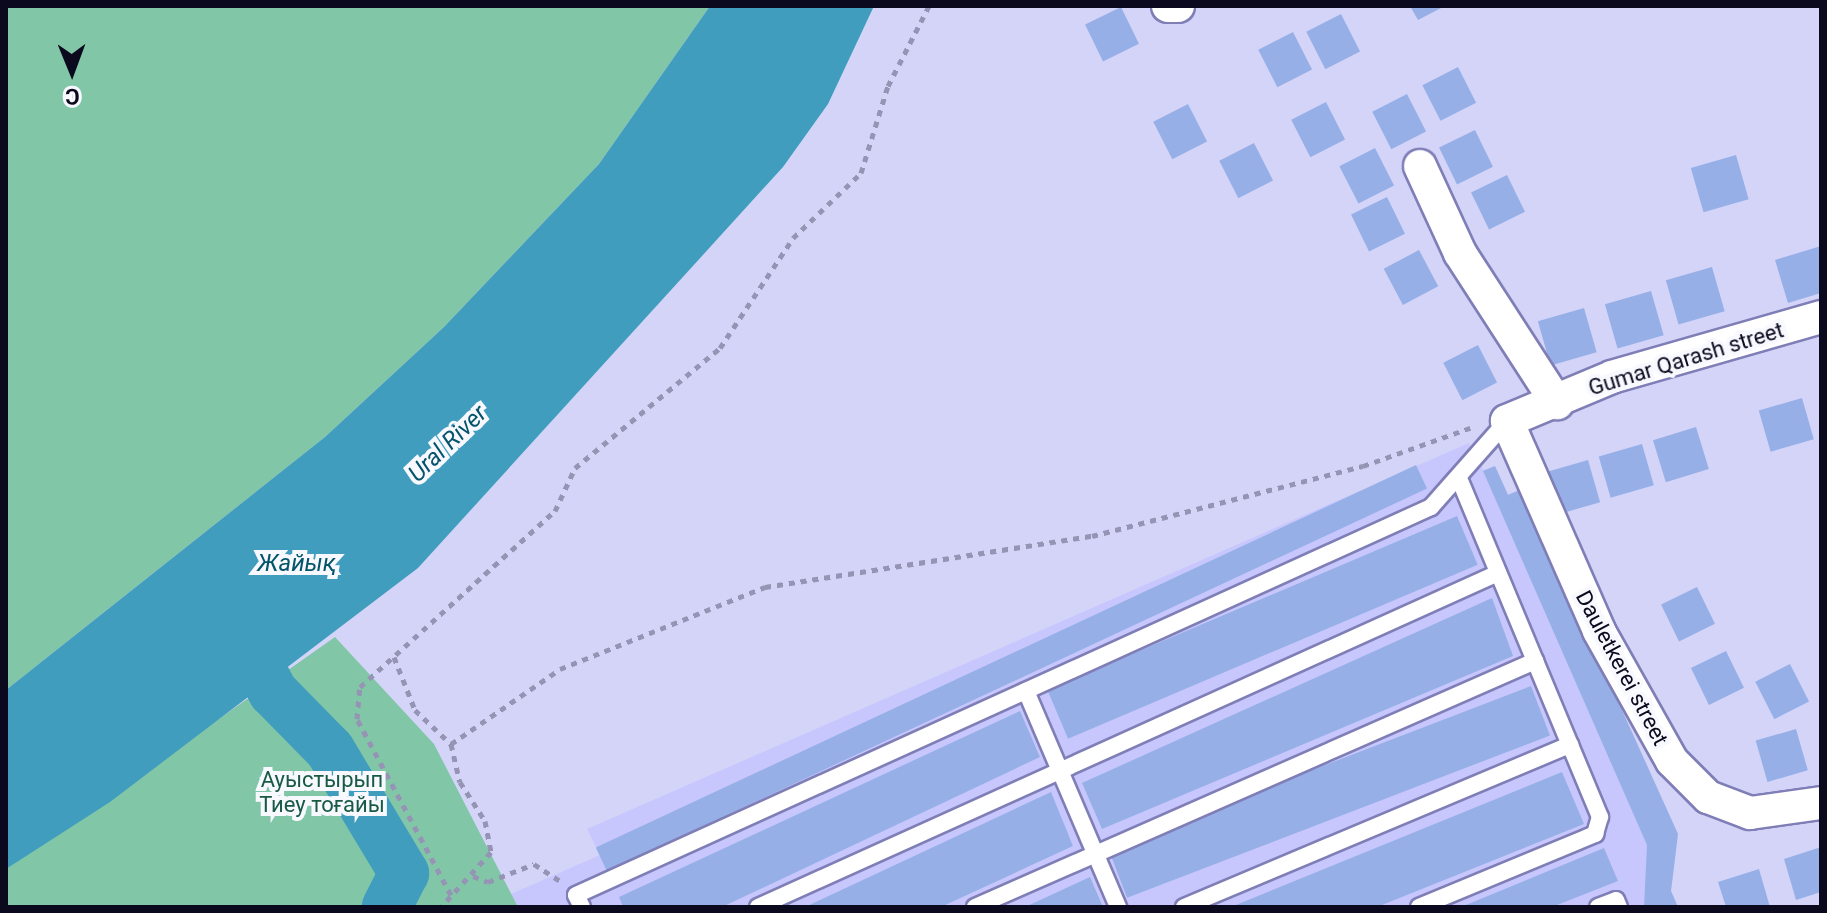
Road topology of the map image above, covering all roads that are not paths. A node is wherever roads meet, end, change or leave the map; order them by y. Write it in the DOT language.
graph roads {
  1 [pos="1420,166"];
  2 [pos="1821,317"];
  3 [pos="1557,403"];
  4 [pos="1507,421"];
  5 [pos="1460,481"];
  6 [pos="1498,573"];
  7 [pos="1535,661"];
  8 [pos="1026,691"];
  9 [pos="1570,745"];
  10 [pos="1058,766"];
  11 [pos="1821,803"];
  12 [pos="1094,851"];
  13 [pos="579,901"];
  14 [pos="758,907"];
  15 [pos="975,907"];
  16 [pos="1118,907"];
  17 [pos="1184,907"];
  18 [pos="1419,907"];
  19 [pos="1598,907"];
  20 [pos="1619,907"];
  1 -- 3 [label="street"];
  2 -- 3 [label="street, Gumar Qarash street"];
  3 -- 4 [label="street, Gumar Qarash street"];
  4 -- 5 [label="lane"];
  4 -- 11 [label="street, Dauletkerei street"];
  5 -- 6 [label="lane"];
  5 -- 8 [label="lane"];
  6 -- 7 [label="lane"];
  6 -- 10 [label="lane"];
  7 -- 9 [label="lane"];
  7 -- 12 [label="lane"];
  8 -- 10 [label="lane"];
  8 -- 13 [label="lane"];
  9 -- 17 [label="lane"];
  9 -- 18 [label="lane"];
  10 -- 12 [label="lane"];
  10 -- 14 [label="lane"];
  12 -- 15 [label="lane"];
  12 -- 16 [label="lane"];
  19 -- 20 [label="lane"];
}
